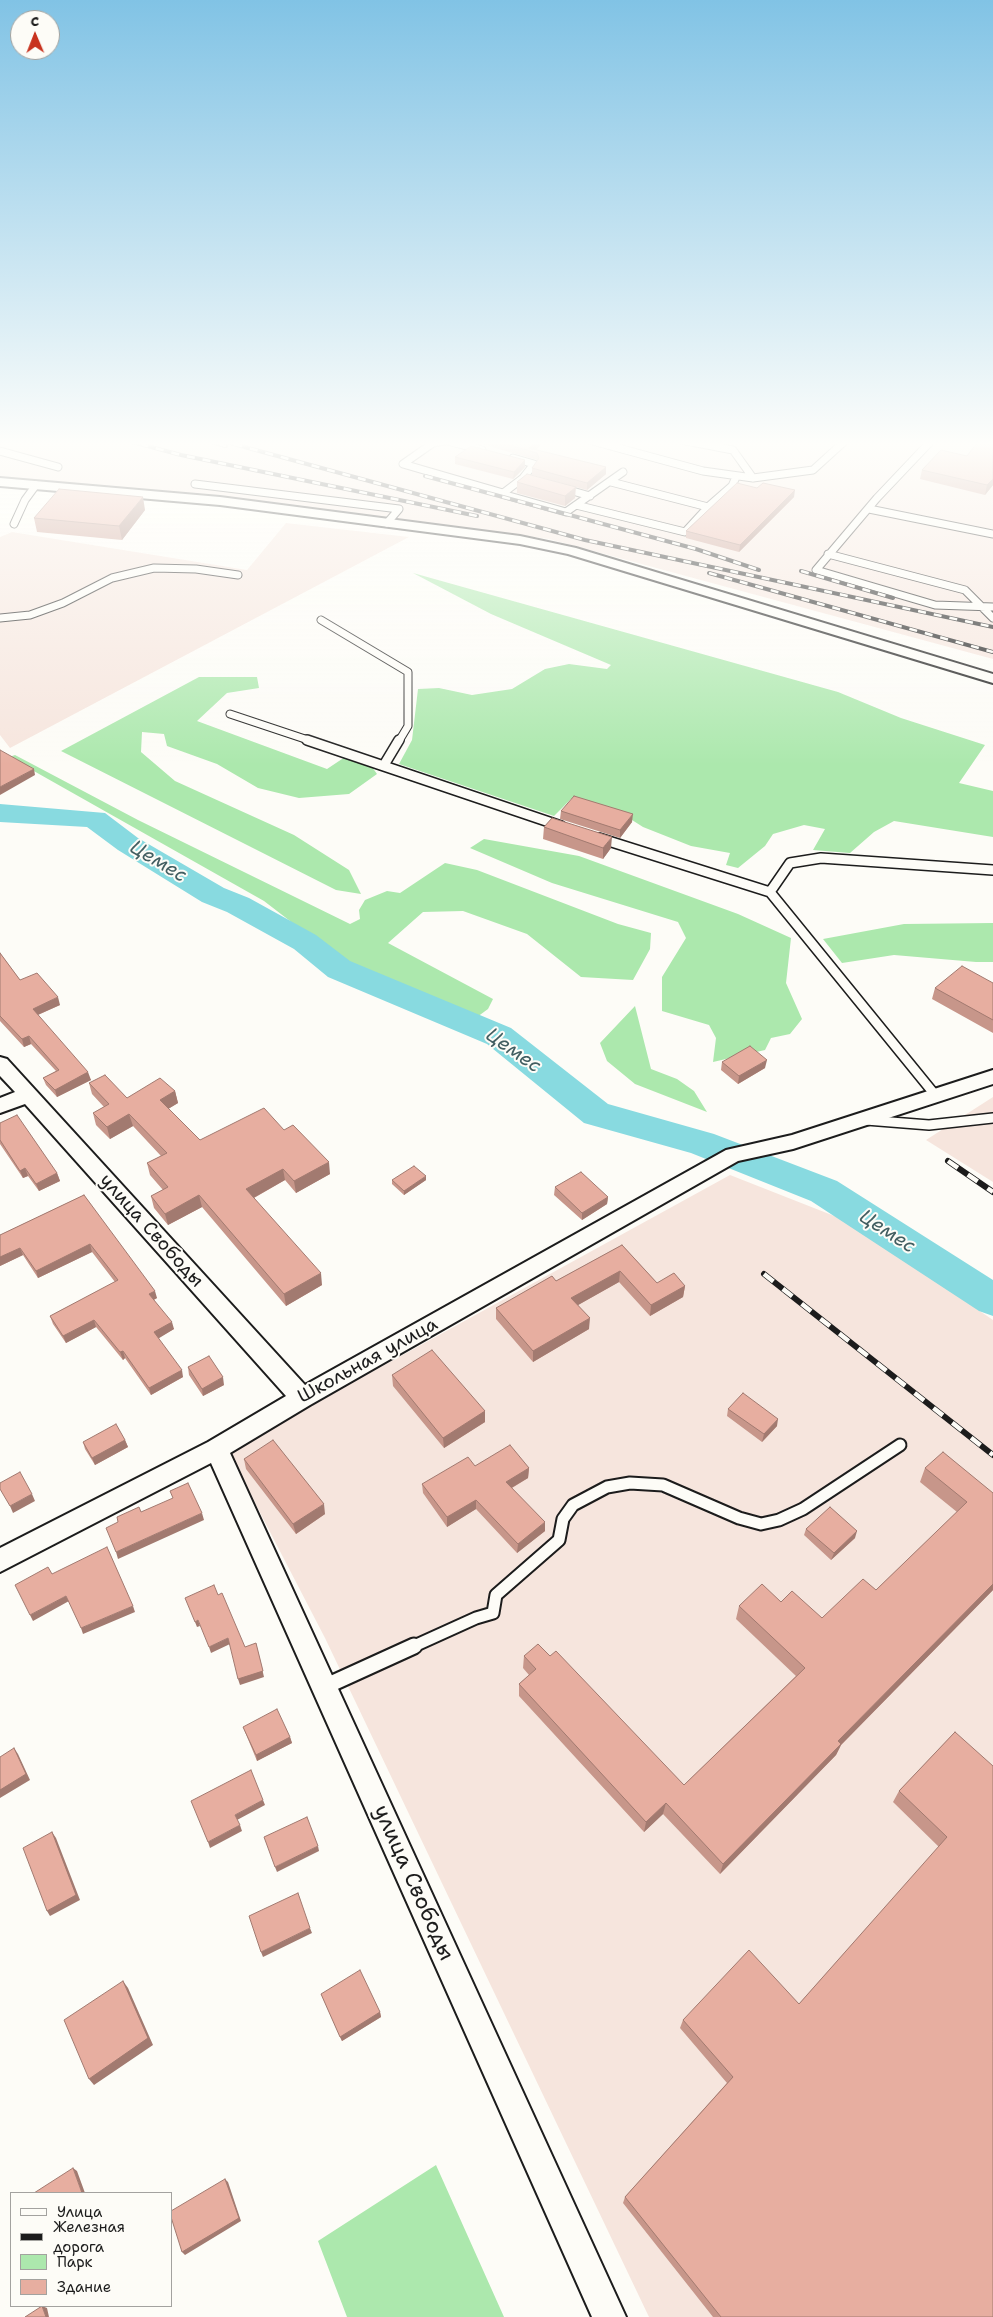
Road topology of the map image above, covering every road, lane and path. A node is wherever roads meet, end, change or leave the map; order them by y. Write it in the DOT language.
graph roads {
  1 [pos="558,548"];
  2 [pos="833,548"];
  3 [pos="828,554"];
  4 [pos="238,575"];
  5 [pos="983,606"];
  6 [pos="993,606"];
  7 [pos="0,618"];
  8 [pos="993,618"];
  9 [pos="321,620"];
  10 [pos="993,679"];
  11 [pos="230,714"];
  12 [pos="384,765"];
  13 [pos="571,829"];
  14 [pos="590,835"];
  15 [pos="993,870"];
  16 [pos="770,892"];
  17 [pos="0,1064"];
  18 [pos="993,1077"];
  19 [pos="27,1095"];
  20 [pos="936,1096"];
  21 [pos="0,1106"];
  22 [pos="993,1118"];
  23 [pos="863,1120"];
  24 [pos="302,1398"];
  25 [pos="900,1445"];
  26 [pos="216,1449"];
  27 [pos="0,1561"];
  28 [pos="324,1687"];
  29 [pos="609,2317"];
  1 -- 10 [label="street"];
  2 -- 3 [label="lane"];
  3 -- 5 [label="lane"];
  3 -- 5 [label="lane"];
  4 -- 7 [label="lane"];
  5 -- 6 [label="lane"];
  5 -- 8 [label="lane"];
  9 -- 12 [label="lane"];
  11 -- 12 [label="lane"];
  12 -- 13 [label="lane"];
  14 -- 16 [label="lane"];
  15 -- 16 [label="lane"];
  16 -- 20 [label="lane"];
  17 -- 19 [label="street, улица Свободы"];
  18 -- 20 [label="street, Школьная улица"];
  19 -- 21 [label="street"];
  19 -- 24 [label="street, улица Свободы"];
  20 -- 23 [label="street, Школьная улица"];
  22 -- 23 [label="lane"];
  23 -- 24 [label="street, Школьная улица"];
  24 -- 26 [label="street, Школьная улица"];
  25 -- 28 [label="lane"];
  26 -- 27 [label="street, Школьная улица"];
  26 -- 28 [label="street, улица Свободы"];
  28 -- 29 [label="street, улица Свободы"];
}
